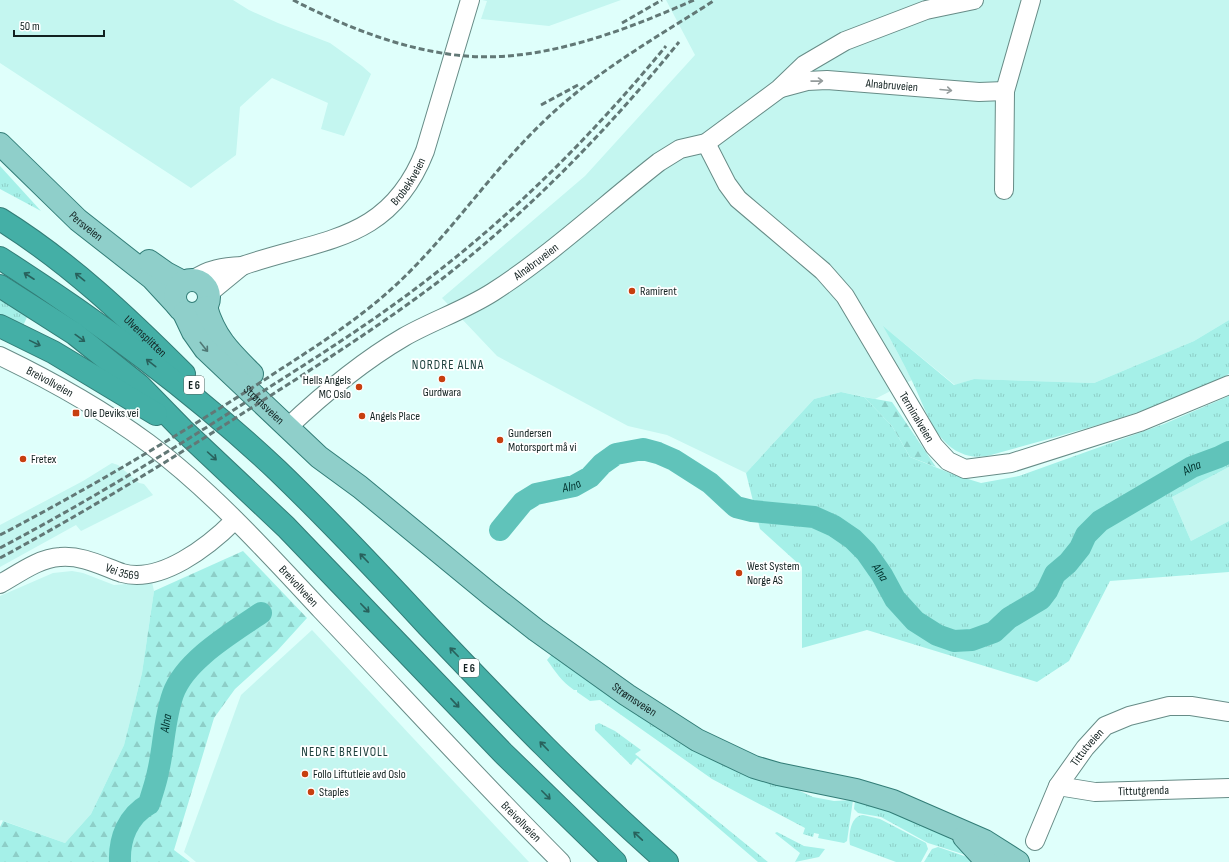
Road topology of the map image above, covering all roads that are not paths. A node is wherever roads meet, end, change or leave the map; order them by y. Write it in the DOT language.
graph roads {
  1 [pos="470,0"];
  2 [pos="974,0"];
  3 [pos="1032,0"];
  4 [pos="779,89"];
  5 [pos="1005,91"];
  6 [pos="0,133"];
  7 [pos="706,143"];
  8 [pos="0,144"];
  9 [pos="1004,190"];
  10 [pos="0,219"];
  11 [pos="0,258"];
  12 [pos="242,266"];
  13 [pos="188,281"];
  14 [pos="0,286"];
  15 [pos="208,301"];
  16 [pos="180,308"];
  17 [pos="0,326"];
  18 [pos="0,356"];
  19 [pos="1229,385"];
  20 [pos="292,424"];
  21 [pos="183,430"];
  22 [pos="276,470"];
  23 [pos="235,520"];
  24 [pos="0,584"];
  25 [pos="1229,712"];
  26 [pos="1058,786"];
  27 [pos="1229,788"];
  28 [pos="956,829"];
  29 [pos="1035,842"];
  30 [pos="561,862"];
  31 [pos="615,862"];
  32 [pos="667,862"];
  33 [pos="987,862"];
  34 [pos="1018,862"];
  1 -- 12 [label="street, Brobekkveien"];
  2 -- 4 [label="street, Alnabruveien"];
  3 -- 5 [label="street"];
  4 -- 5 [label="street, Alnabruveien, one-way"];
  4 -- 7 [label="street, Alnabruveien"];
  5 -- 9 [label="street"];
  6 -- 13 [label="main road, Persveien"];
  7 -- 19 [label="street, Terminalveien"];
  7 -- 20 [label="street, Alnabruveien"];
  8 -- 16 [label="main road, Persveien"];
  22 -- 10 [label="highway, Ulvensplitten / E 6, one-way"];
  22 -- 11 [label="highway, E 6, one-way"];
  12 -- 13 [label="street, Brobekkveien"];
  12 -- 15 [label="street, Brobekkveien"];
  13 -- 15 [label="main road"];
  13 -- 16 [label="main road"];
  14 -- 21 [label="highway, one-way"];
  15 -- 16 [label="main road"];
  15 -- 20 [label="main road, Strømsveien"];
  16 -- 20 [label="main road, Strømsveien, one-way"];
  17 -- 21 [label="highway, one-way"];
  18 -- 23 [label="street, Breivollveien"];
  20 -- 28 [label="main road, Strømsveien"];
  21 -- 31 [label="highway, one-way"];
  32 -- 22 [label="highway, E 6, one-way"];
  23 -- 24 [label="street, Vei 3569"];
  23 -- 30 [label="street, Breivollveien"];
  25 -- 26 [label="street, Tittutveien"];
  26 -- 27 [label="street, Tittutgrenda"];
  26 -- 29 [label="street, Tittutveien"];
  28 -- 33 [label="main road, Strømsveien"];
  28 -- 34 [label="main road, Strømsveien"];
}
